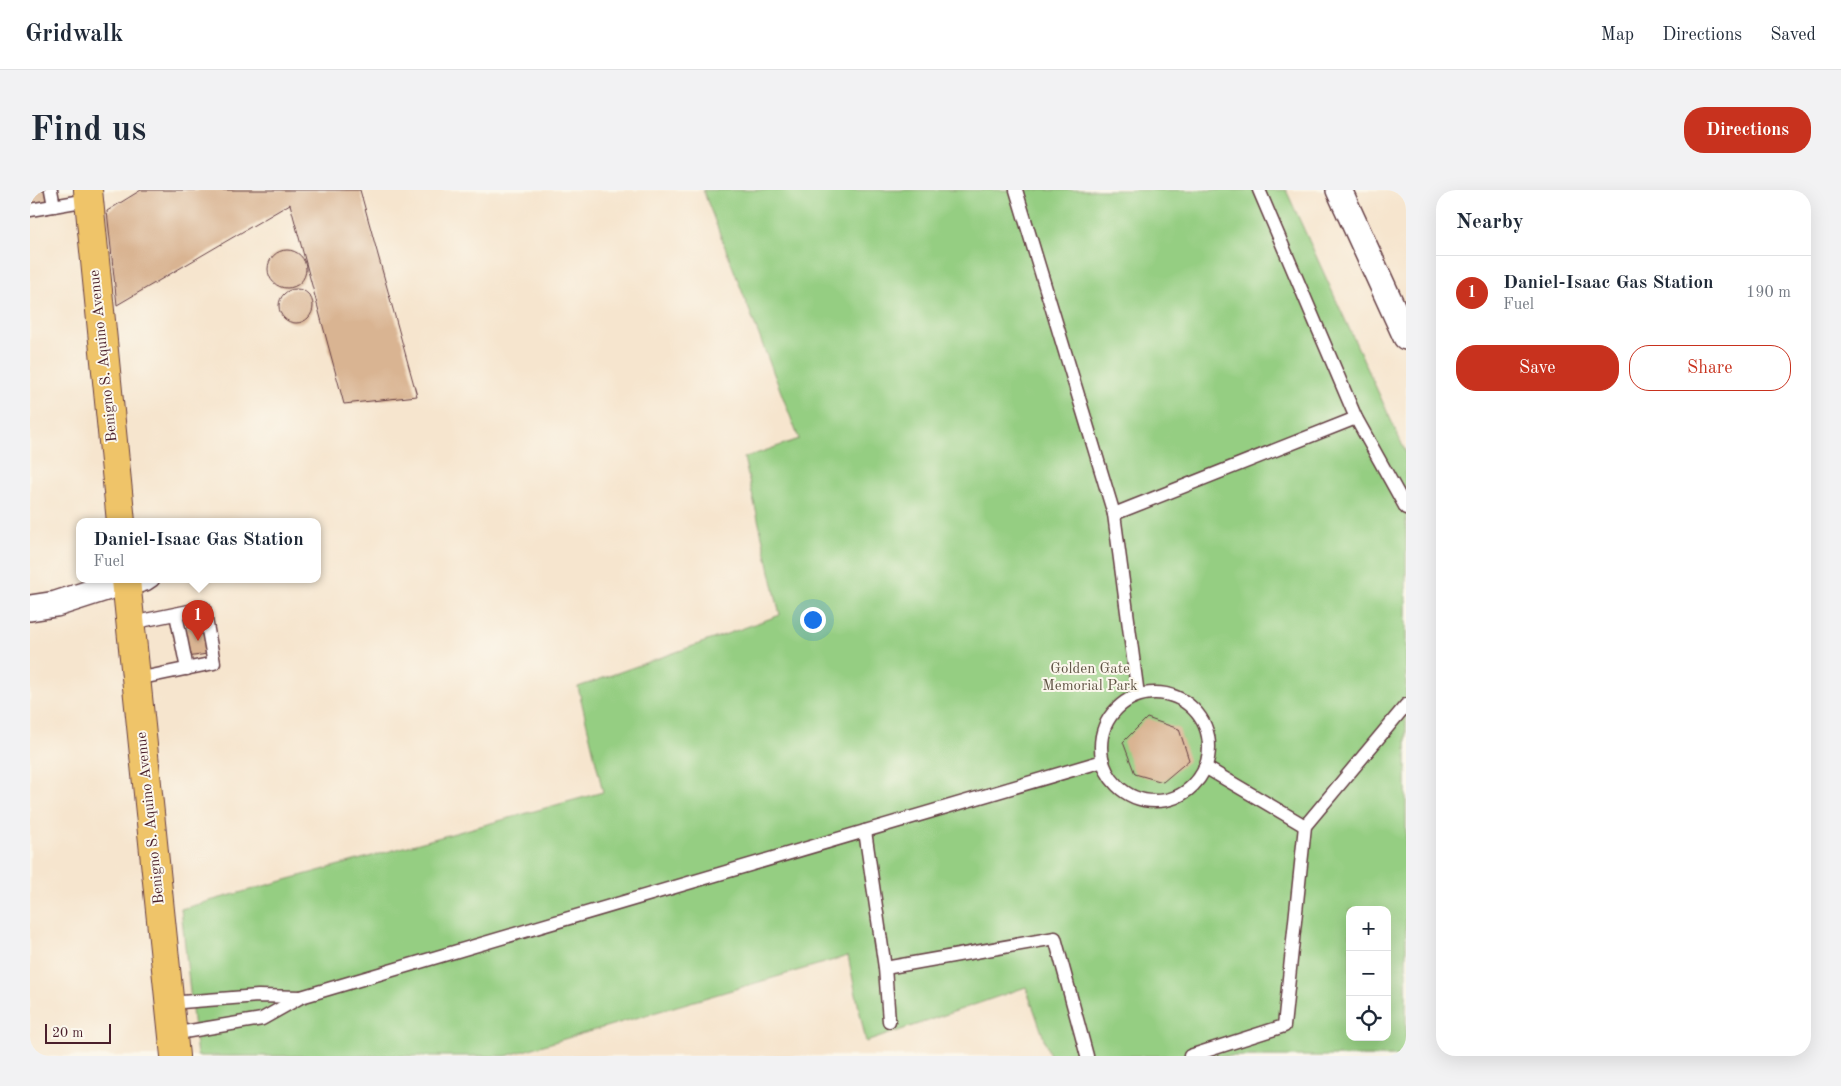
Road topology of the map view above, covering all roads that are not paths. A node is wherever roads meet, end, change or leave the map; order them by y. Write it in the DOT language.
graph roads {
  1 [pos="51,190"];
  2 [pos="1016,190"];
  3 [pos="1259,190"];
  4 [pos="1339,190"];
  5 [pos="88,195"];
  6 [pos="54,206"];
  7 [pos="30,210"];
  8 [pos="1406,337"];
  9 [pos="1356,418"];
  10 [pos="1406,508"];
  11 [pos="1114,514"];
  12 [pos="121,518"];
  13 [pos="133,583"];
  14 [pos="30,608"];
  15 [pos="176,614"];
  16 [pos="131,623"];
  17 [pos="187,669"];
  18 [pos="137,679"];
  19 [pos="1138,695"];
  20 [pos="1406,705"];
  21 [pos="1103,761"];
  22 [pos="1205,767"];
  23 [pos="1305,826"];
  24 [pos="865,832"];
  25 [pos="885,968"];
  26 [pos="301,997"];
  27 [pos="169,1002"];
  28 [pos="889,1021"];
  29 [pos="174,1045"];
  30 [pos="1088,1056"];
  31 [pos="1190,1056"];
  1 -- 6 [label="lane"];
  2 -- 11 [label="lane"];
  3 -- 9 [label="lane"];
  4 -- 8 [label="street"];
  5 -- 6 [label="lane"];
  5 -- 12 [label="main road, Benigno S. Aquino Avenue"];
  6 -- 7 [label="lane"];
  9 -- 10 [label="lane"];
  9 -- 11 [label="lane"];
  11 -- 19 [label="lane"];
  13 -- 14 [label="street"];
  13 -- 16 [label="main road, Benigno S. Aquino Avenue"];
  15 -- 16 [label="lane"];
  15 -- 17 [label="lane"];
  15 -- 17 [label="lane"];
  16 -- 18 [label="main road, Benigno S. Aquino Avenue"];
  17 -- 18 [label="lane"];
  18 -- 27 [label="main road, Benigno S. Aquino Avenue"];
  19 -- 21 [label="lane"];
  19 -- 22 [label="lane"];
  20 -- 23 [label="lane"];
  21 -- 22 [label="lane"];
  21 -- 24 [label="lane"];
  22 -- 23 [label="lane"];
  23 -- 31 [label="lane"];
  24 -- 25 [label="lane"];
  24 -- 26 [label="lane"];
  25 -- 28 [label="lane"];
  25 -- 30 [label="lane"];
  26 -- 27 [label="lane"];
  26 -- 29 [label="lane"];
  27 -- 29 [label="main road, Benigno S. Aquino Avenue"];
}
